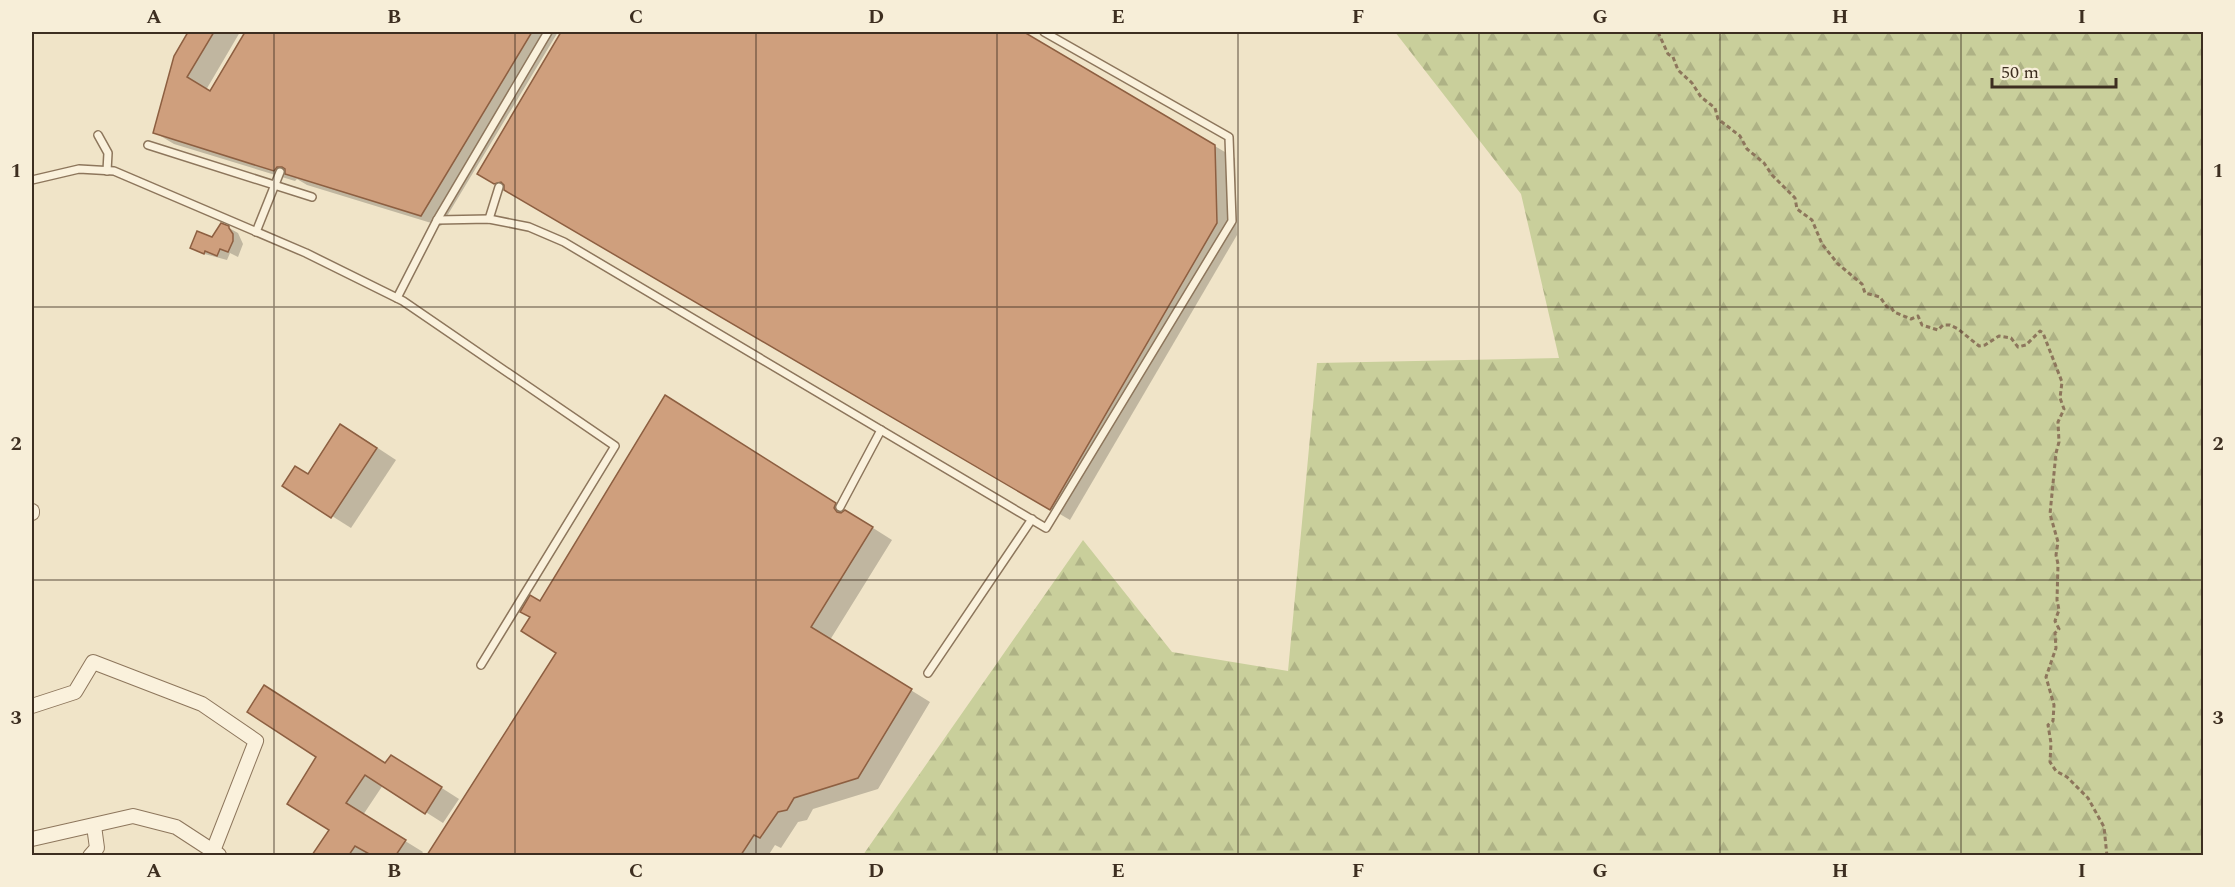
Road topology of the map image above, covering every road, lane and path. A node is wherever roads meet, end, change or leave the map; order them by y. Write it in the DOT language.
graph roads {
  1 [pos="548,32"];
  2 [pos="1044,32"];
  3 [pos="1658,32"];
  4 [pos="98,135"];
  5 [pos="148,145"];
  6 [pos="107,171"];
  7 [pos="280,172"];
  8 [pos="32,180"];
  9 [pos="276,185"];
  10 [pos="499,187"];
  11 [pos="312,197"];
  12 [pos="489,219"];
  13 [pos="437,220"];
  14 [pos="256,232"];
  15 [pos="397,298"];
  16 [pos="881,430"];
  17 [pos="840,507"];
  18 [pos="1032,519"];
  19 [pos="481,665"];
  20 [pos="928,673"];
  21 [pos="32,706"];
  22 [pos="94,826"];
  23 [pos="32,839"];
  24 [pos="97,853"];
  25 [pos="217,853"];
  26 [pos="2106,855"];
  1 -- 13 [label="lane"];
  2 -- 18 [label="lane"];
  3 -- 26 [label="path"];
  4 -- 6 [label="lane"];
  5 -- 9 [label="lane"];
  6 -- 8 [label="lane"];
  6 -- 14 [label="lane"];
  7 -- 9 [label="lane"];
  9 -- 11 [label="lane"];
  9 -- 14 [label="lane"];
  10 -- 12 [label="lane"];
  12 -- 13 [label="lane"];
  12 -- 16 [label="lane"];
  13 -- 15 [label="lane"];
  14 -- 15 [label="lane"];
  15 -- 19 [label="lane"];
  16 -- 17 [label="lane"];
  16 -- 18 [label="lane"];
  18 -- 20 [label="lane"];
  21 -- 25 [label="street"];
  22 -- 23 [label="street"];
  22 -- 24 [label="street"];
  22 -- 25 [label="street"];
}
